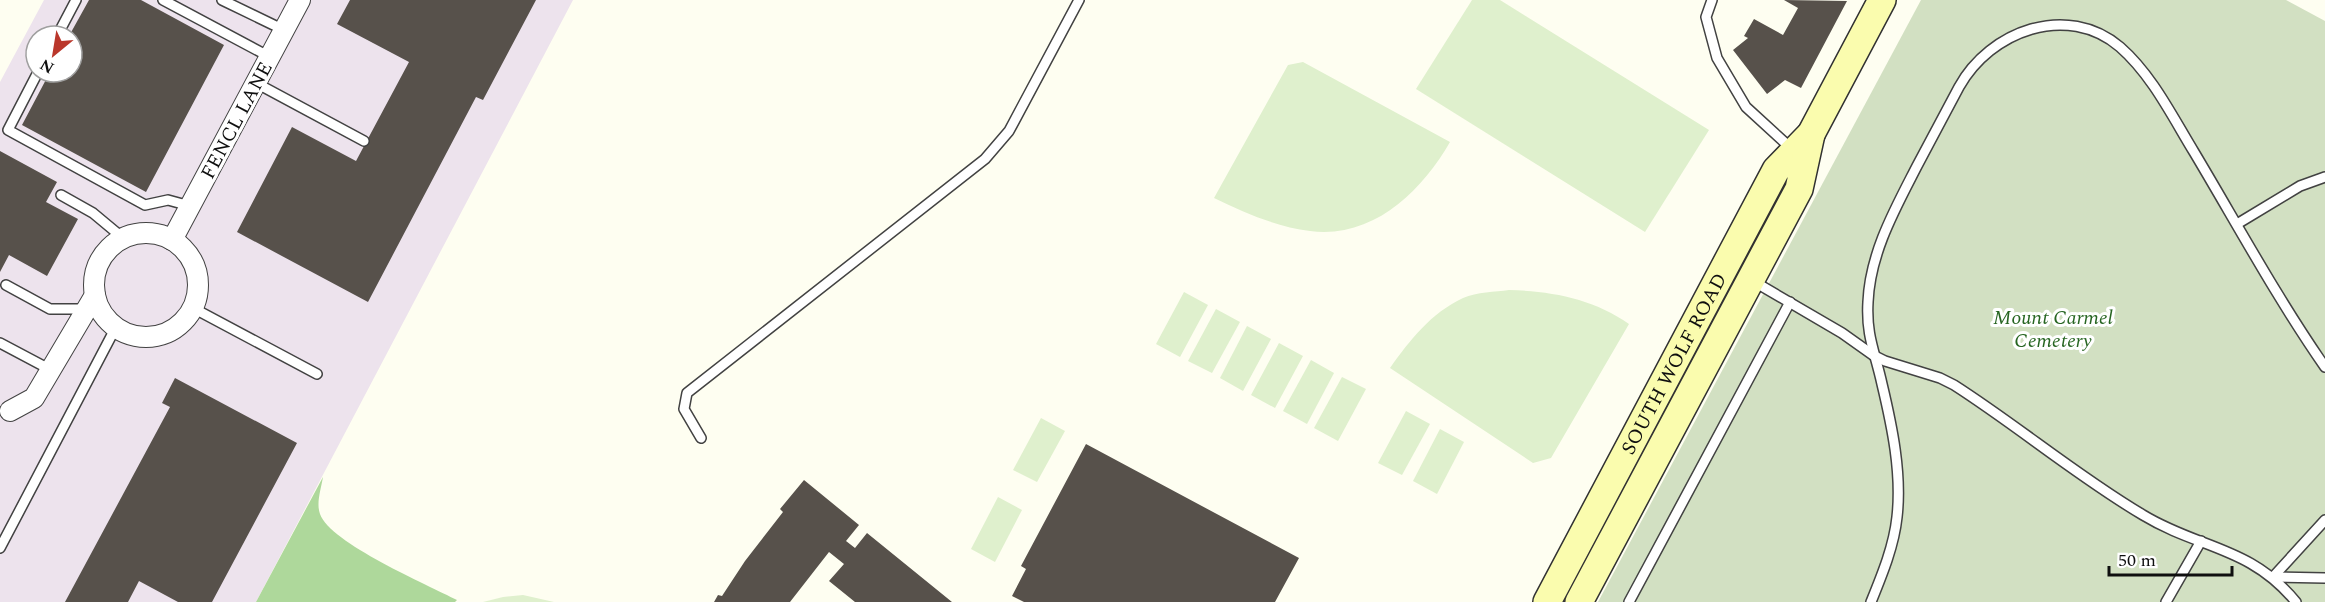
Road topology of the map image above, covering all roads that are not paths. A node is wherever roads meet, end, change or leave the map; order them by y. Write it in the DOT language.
graph roads {
  1 [pos="76,0"];
  2 [pos="163,0"];
  3 [pos="222,0"];
  4 [pos="300,0"];
  5 [pos="1079,0"];
  6 [pos="1712,0"];
  7 [pos="1877,2"];
  8 [pos="63,24"];
  9 [pos="284,30"];
  10 [pos="270,57"];
  11 [pos="256,83"];
  12 [pos="32,84"];
  13 [pos="364,141"];
  14 [pos="1803,143"];
  15 [pos="2325,177"];
  16 [pos="62,195"];
  17 [pos="190,207"];
  18 [pos="2237,224"];
  19 [pos="123,238"];
  20 [pos="172,240"];
  21 [pos="1751,280"];
  22 [pos="6,285"];
  23 [pos="91,302"];
  24 [pos="1790,302"];
  25 [pos="193,308"];
  26 [pos="116,327"];
  27 [pos="0,343"];
  28 [pos="1873,355"];
  29 [pos="2325,367"];
  30 [pos="51,370"];
  31 [pos="317,374"];
  32 [pos="5,407"];
  33 [pos="701,438"];
  34 [pos="2325,520"];
  35 [pos="2201,541"];
  36 [pos="0,548"];
  37 [pos="2273,577"];
  38 [pos="2325,578"];
  39 [pos="1547,602"];
  40 [pos="1579,602"];
  41 [pos="1629,602"];
  42 [pos="1871,602"];
  43 [pos="2166,602"];
  44 [pos="2296,602"];
  1 -- 8 [label="lane"];
  2 -- 10 [label="lane"];
  3 -- 9 [label="lane"];
  4 -- 9 [label="street, FENCL LANE"];
  5 -- 33 [label="lane"];
  6 -- 14 [label="lane"];
  7 -- 14 [label="main road, SOUTH WOLF ROAD"];
  9 -- 10 [label="street, FENCL LANE"];
  10 -- 11 [label="street, FENCL LANE"];
  11 -- 13 [label="lane"];
  11 -- 17 [label="street, FENCL LANE"];
  12 -- 17 [label="lane"];
  14 -- 21 [label="main road, SOUTH WOLF ROAD"];
  14 -- 39 [label="main road, SOUTH WOLF ROAD"];
  15 -- 18 [label="lane"];
  16 -- 19 [label="lane"];
  17 -- 20 [label="street, FENCL LANE"];
  18 -- 28 [label="lane"];
  18 -- 29 [label="lane"];
  19 -- 20 [label="street"];
  19 -- 23 [label="street"];
  20 -- 25 [label="street"];
  21 -- 24 [label="lane"];
  21 -- 40 [label="main road, SOUTH WOLF ROAD"];
  22 -- 23 [label="lane"];
  23 -- 26 [label="street"];
  23 -- 30 [label="street"];
  24 -- 28 [label="lane"];
  24 -- 41 [label="lane"];
  25 -- 26 [label="street"];
  25 -- 31 [label="lane"];
  26 -- 36 [label="lane"];
  27 -- 30 [label="lane"];
  28 -- 35 [label="lane"];
  28 -- 42 [label="lane"];
  30 -- 32 [label="street"];
  34 -- 37 [label="lane"];
  35 -- 37 [label="lane"];
  35 -- 43 [label="lane"];
  37 -- 38 [label="lane"];
  37 -- 44 [label="lane"];
}
